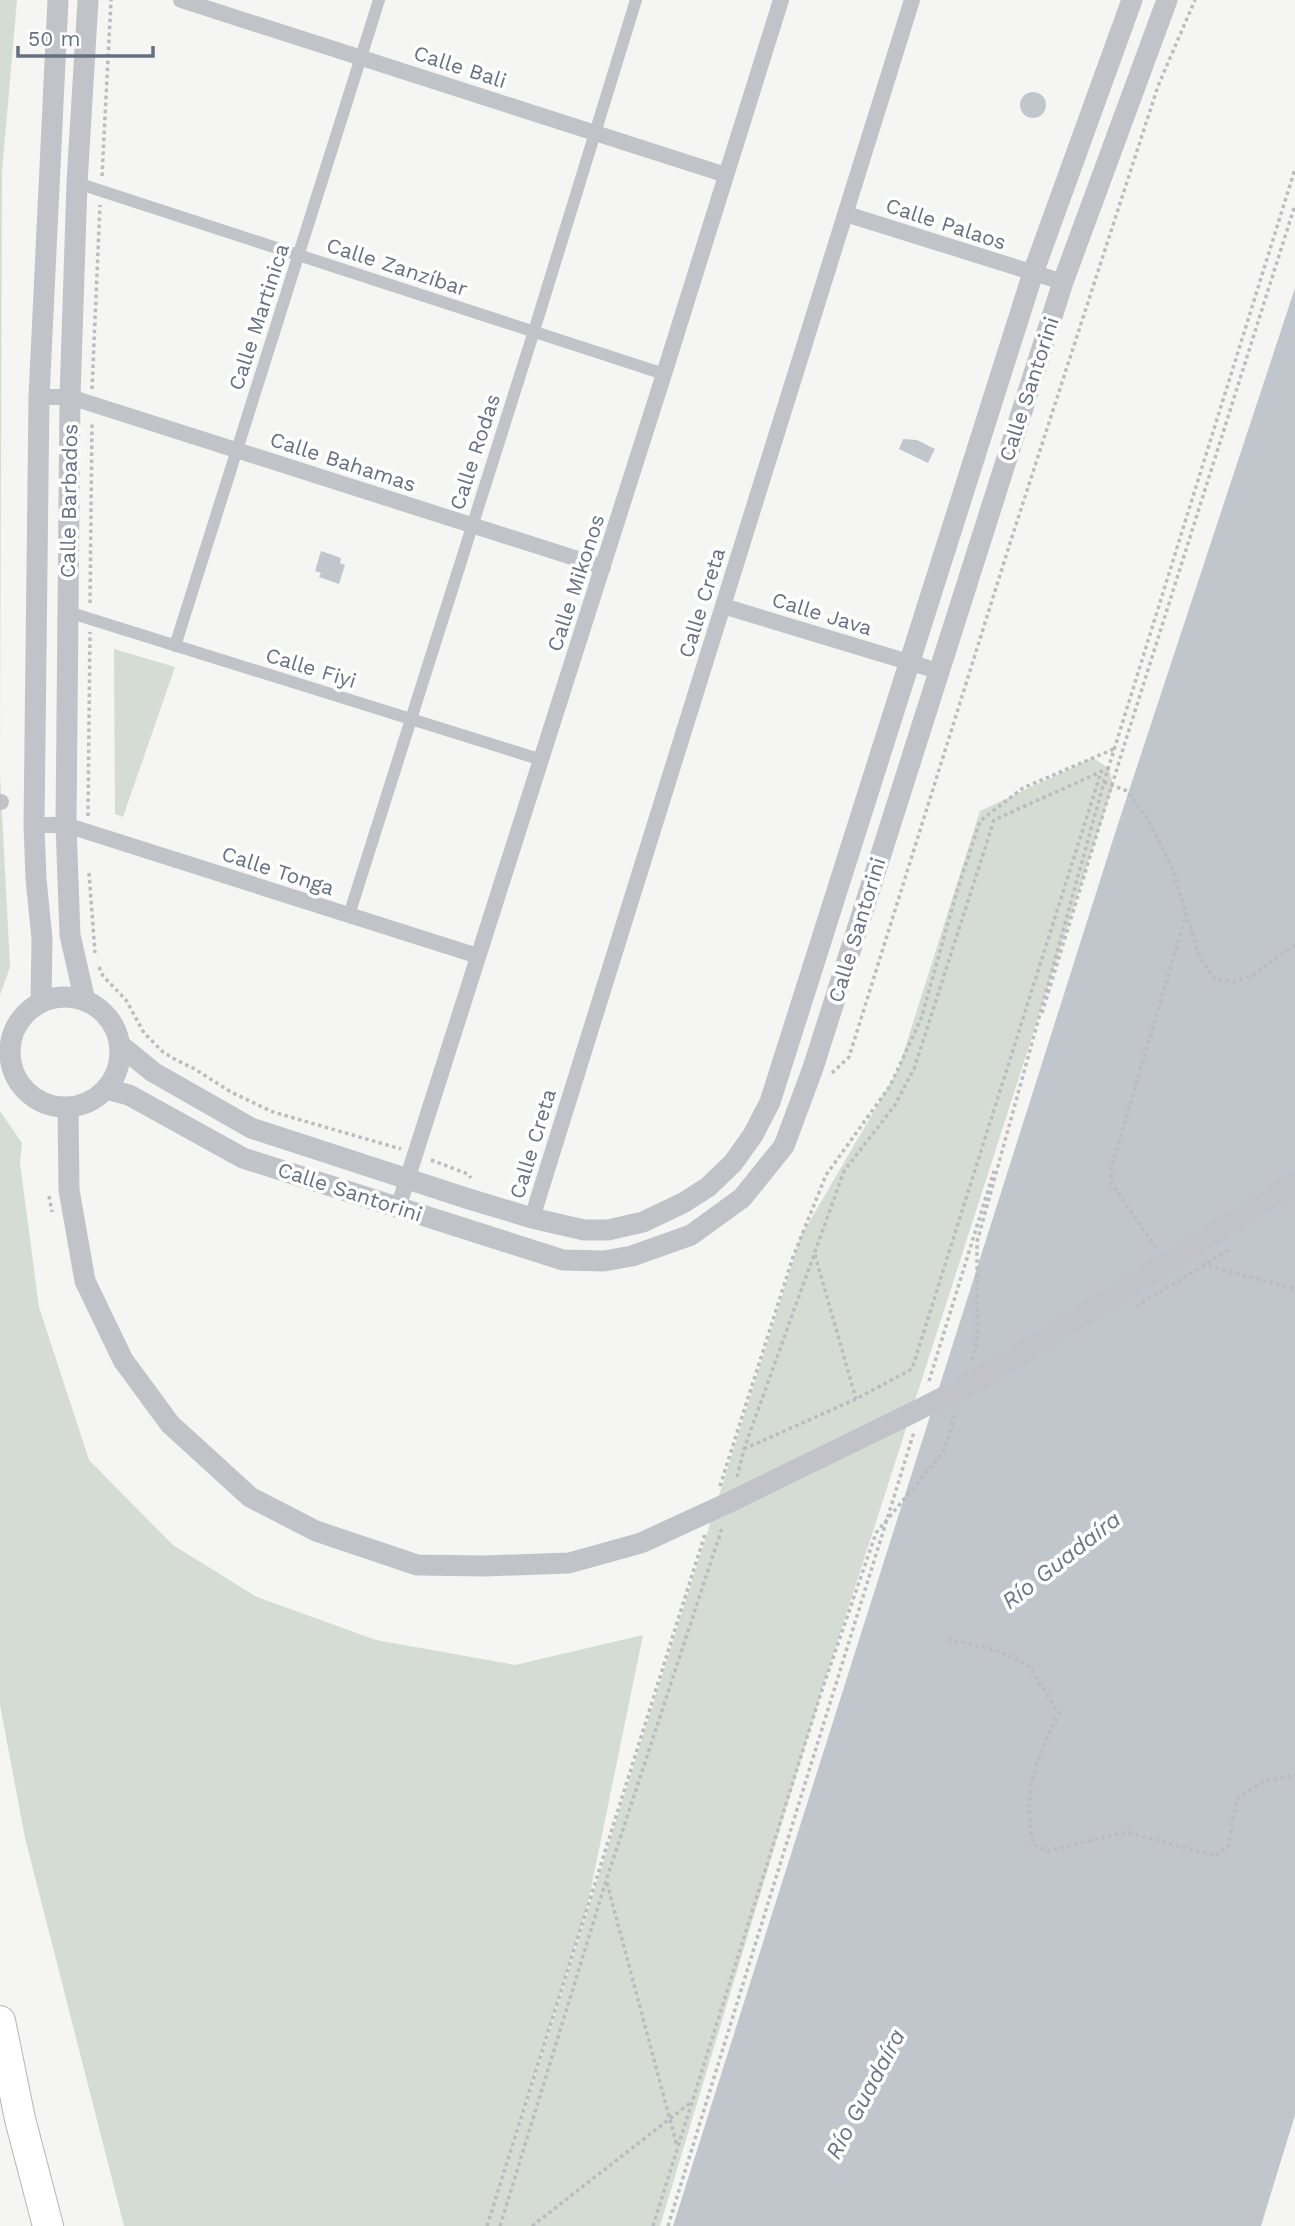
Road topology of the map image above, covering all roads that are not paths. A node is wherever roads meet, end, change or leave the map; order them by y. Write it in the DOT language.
graph roads {
  1 [pos="58,0"];
  2 [pos="88,0"];
  3 [pos="181,0"];
  4 [pos="379,0"];
  5 [pos="636,0"];
  6 [pos="781,0"];
  7 [pos="912,0"];
  8 [pos="1132,0"];
  9 [pos="1167,0"];
  10 [pos="361,58"];
  11 [pos="594,132"];
  12 [pos="726,174"];
  13 [pos="77,183"];
  14 [pos="846,214"];
  15 [pos="299,255"];
  16 [pos="1033,273"];
  17 [pos="1063,282"];
  18 [pos="534,331"];
  19 [pos="664,374"];
  20 [pos="39,397"];
  21 [pos="70,397"];
  22 [pos="237,451"];
  23 [pos="471,525"];
  24 [pos="603,567"];
  25 [pos="723,606"];
  26 [pos="68,612"];
  27 [pos="175,646"];
  28 [pos="908,662"];
  29 [pos="938,671"];
  30 [pos="410,719"];
  31 [pos="542,760"];
  32 [pos="34,825"];
  33 [pos="66,825"];
  34 [pos="349,915"];
  35 [pos="478,956"];
  36 [pos="41,1002"];
  37 [pos="85,1002"];
  38 [pos="120,1045"];
  39 [pos="106,1089"];
  40 [pos="68,1108"];
  41 [pos="408,1179"];
  42 [pos="1295,1183"];
  43 [pos="398,1208"];
  44 [pos="532,1218"];
  45 [pos="0,2021"];
  46 [pos="48,2226"];
  1 -- 20 [label="street, Calle Barbados"];
  2 -- 13 [label="street, Calle Barbados"];
  3 -- 10 [label="street, Calle Bali"];
  4 -- 10 [label="street, Calle Martinica"];
  5 -- 11 [label="street, Calle Rodas"];
  6 -- 12 [label="street, Calle Mikonos"];
  7 -- 14 [label="street, Calle Creta"];
  8 -- 16 [label="street, Calle Santorini"];
  9 -- 17 [label="street, Calle Santorini"];
  10 -- 11 [label="street, Calle Bali"];
  10 -- 15 [label="street, Calle Martinica"];
  11 -- 12 [label="street, Calle Bali"];
  11 -- 18 [label="street, Calle Rodas"];
  12 -- 19 [label="street, Calle Mikonos"];
  13 -- 15 [label="street, Calle Zanzíbar"];
  13 -- 21 [label="street, Calle Barbados"];
  14 -- 16 [label="street, Calle Palaos"];
  14 -- 25 [label="street, Calle Creta"];
  15 -- 18 [label="street, Calle Zanzíbar"];
  15 -- 22 [label="street, Calle Martinica"];
  16 -- 17 [label="street, Calle Palaos"];
  16 -- 28 [label="street, Calle Santorini"];
  17 -- 29 [label="street, Calle Santorini"];
  18 -- 19 [label="street, Calle Zanzíbar"];
  18 -- 23 [label="street, Calle Rodas"];
  19 -- 24 [label="street, Calle Mikonos"];
  20 -- 21 [label="street, Calle Bahamas"];
  20 -- 32 [label="street, Calle Barbados"];
  21 -- 22 [label="street, Calle Bahamas"];
  21 -- 26 [label="street, Calle Barbados"];
  22 -- 23 [label="street, Calle Bahamas"];
  22 -- 27 [label="street, Calle Martinica"];
  23 -- 24 [label="street, Calle Bahamas"];
  23 -- 30 [label="street, Calle Rodas"];
  24 -- 31 [label="street, Calle Mikonos"];
  25 -- 28 [label="street, Calle Java"];
  25 -- 44 [label="street, Calle Creta"];
  26 -- 27 [label="street, Calle Fiyi"];
  26 -- 33 [label="street, Calle Barbados"];
  27 -- 30 [label="street, Calle Fiyi"];
  28 -- 29 [label="street, Calle Java"];
  28 -- 44 [label="street, Calle Santorini"];
  29 -- 43 [label="street, Calle Santorini"];
  30 -- 31 [label="street, Calle Fiyi"];
  30 -- 34 [label="street, Calle Rodas"];
  31 -- 35 [label="street, Calle Mikonos"];
  32 -- 33 [label="street, Calle Tonga"];
  32 -- 36 [label="street, Calle Barbados"];
  33 -- 34 [label="street, Calle Tonga"];
  33 -- 37 [label="street, Calle Barbados"];
  34 -- 35 [label="street, Calle Tonga"];
  35 -- 41 [label="street, Calle Mikonos"];
  36 -- 37 [label="street"];
  36 -- 40 [label="street"];
  37 -- 38 [label="street"];
  38 -- 39 [label="street"];
  38 -- 41 [label="street, Calle Santorini"];
  39 -- 40 [label="street"];
  39 -- 43 [label="street, Calle Santorini"];
  40 -- 42 [label="street, bridge"];
  41 -- 43 [label="street, Calle Mikonos"];
  41 -- 44 [label="street, Calle Santorini"];
  45 -- 46 [label="highway"];
}
